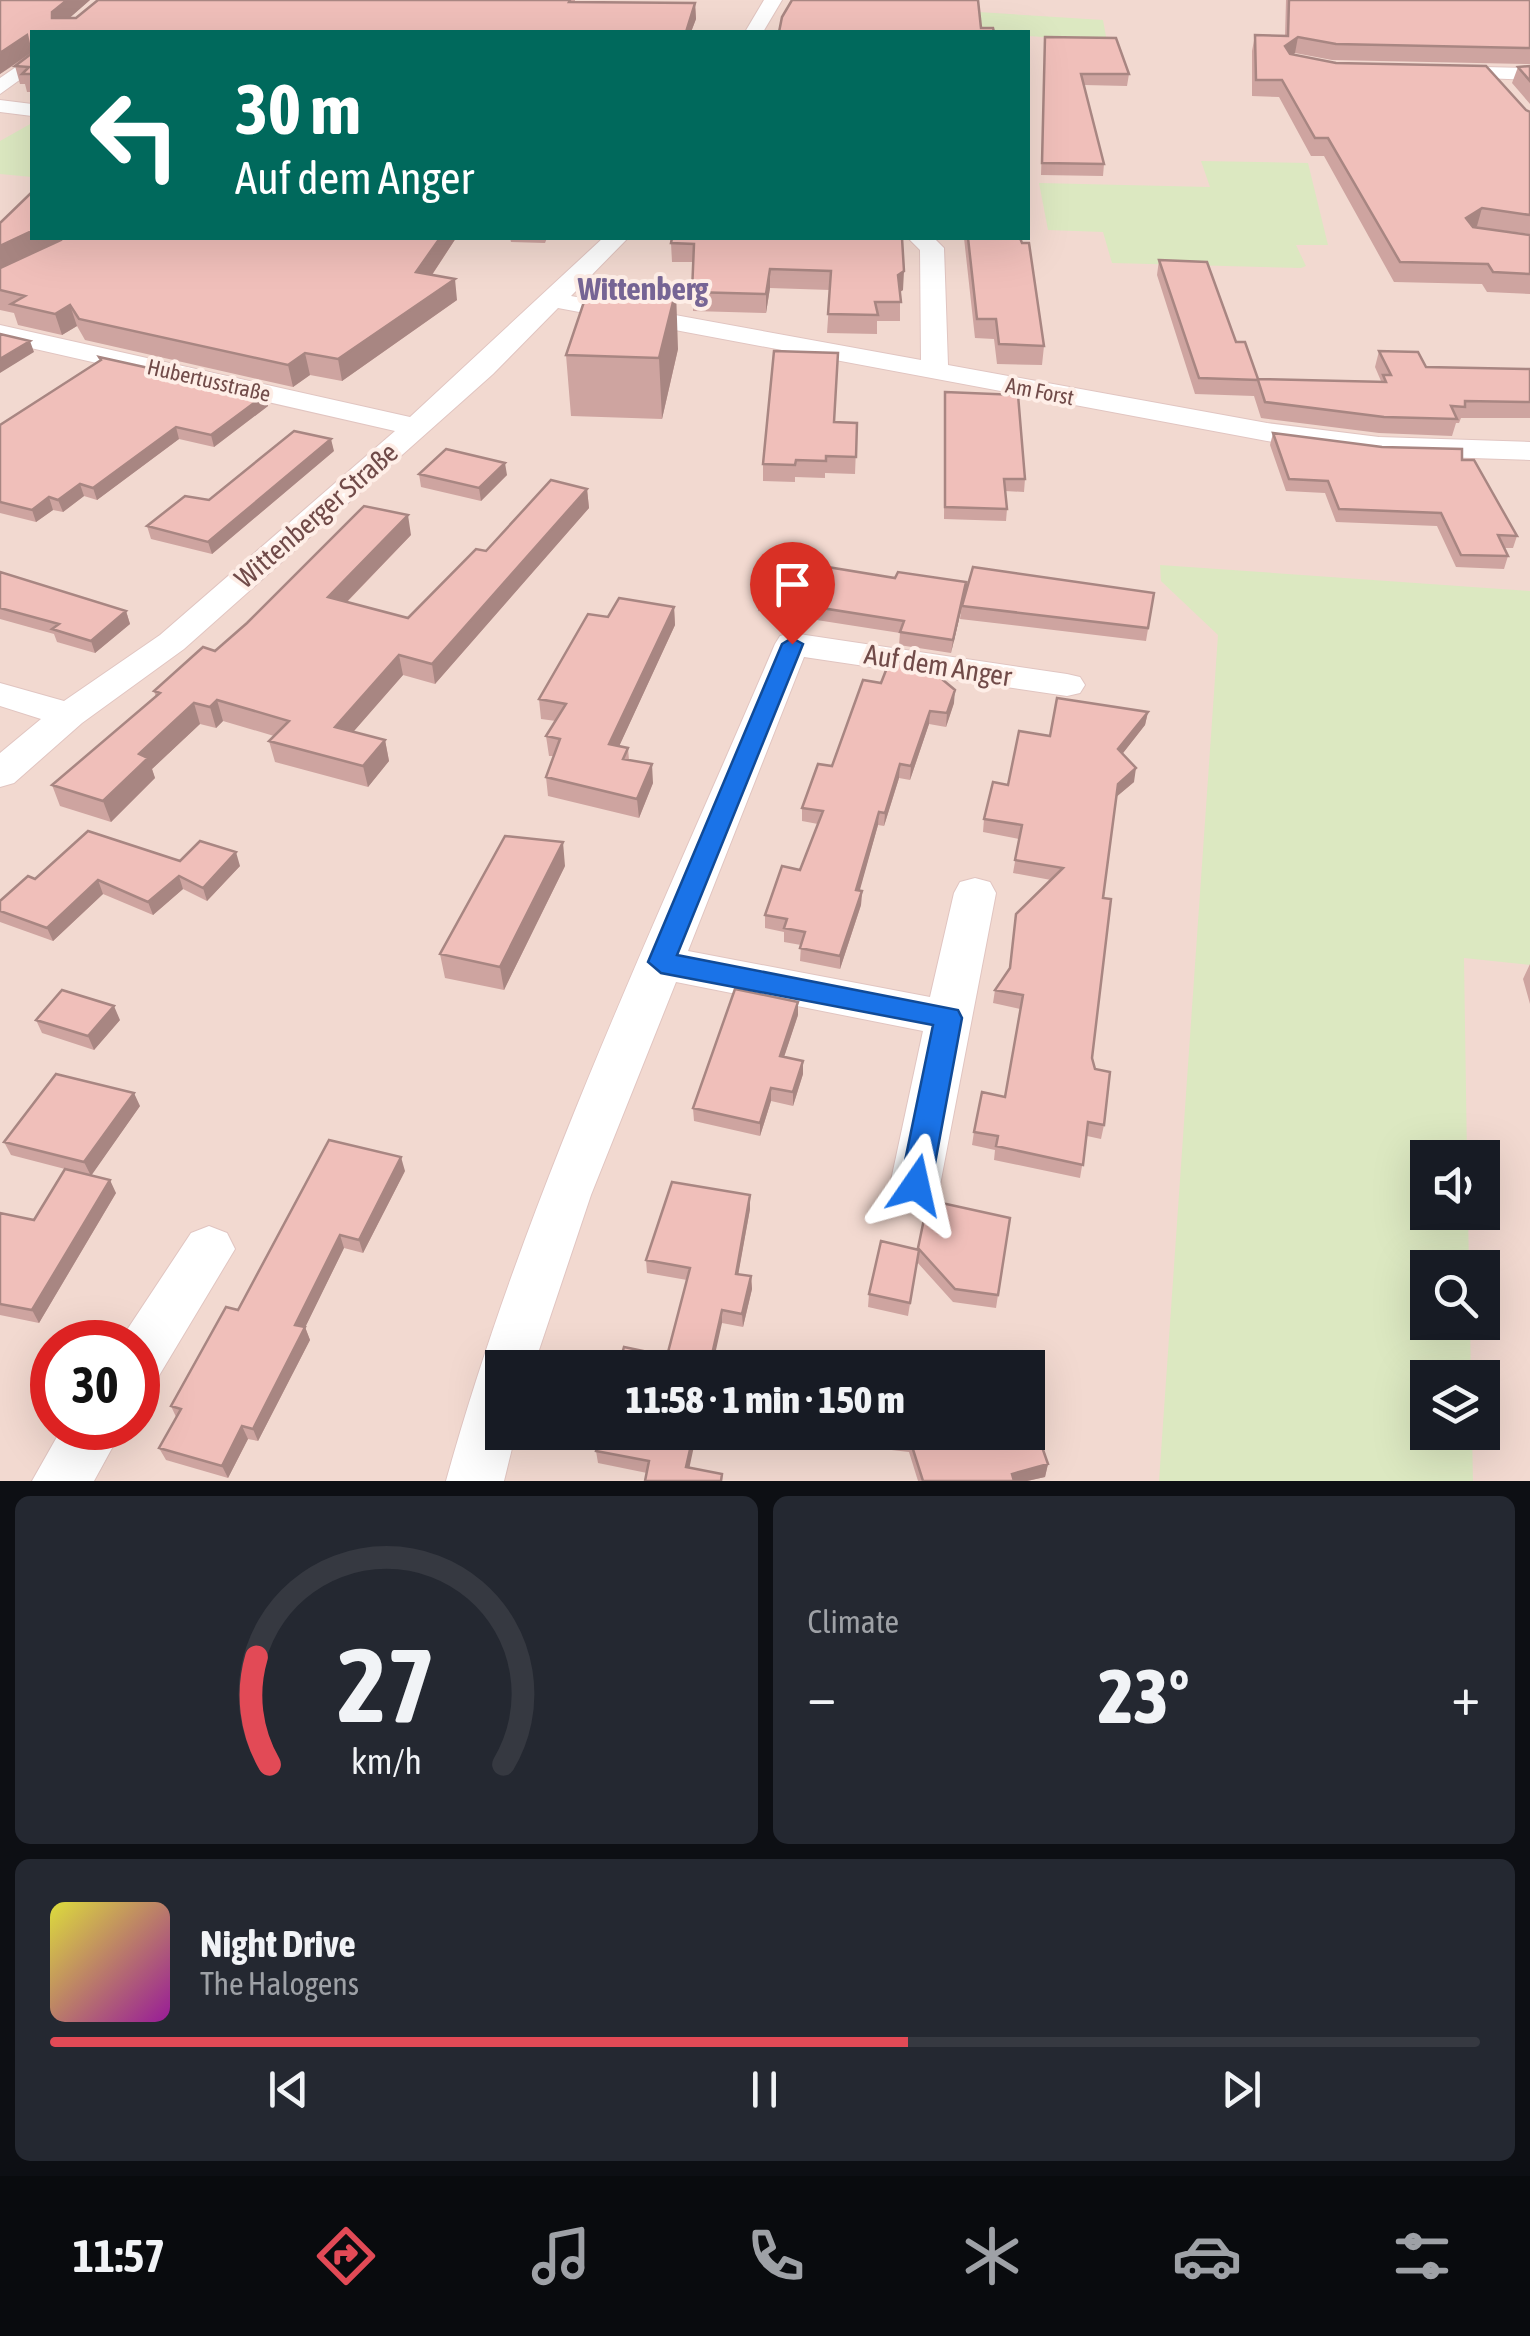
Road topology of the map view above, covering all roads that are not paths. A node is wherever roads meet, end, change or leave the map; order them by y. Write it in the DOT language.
graph roads {
  1 [pos="773,0"];
  2 [pos="755,30"];
  3 [pos="30,64"];
  4 [pos="1430,72"];
  5 [pos="1488,74"];
  6 [pos="1530,74"];
  7 [pos="0,88"];
  8 [pos="1509,97"];
  9 [pos="0,106"];
  10 [pos="30,110"];
  11 [pos="614,240"];
  12 [pos="922,240"];
  13 [pos="554,300"];
  14 [pos="0,333"];
  15 [pos="935,371"];
  16 [pos="417,427"];
  17 [pos="1530,451"];
  18 [pos="1067,685"];
  19 [pos="0,694"];
  20 [pos="68,715"];
  21 [pos="0,774"];
  22 [pos="975,894"];
  23 [pos="661,962"];
  24 [pos="948,1018"];
  25 [pos="916,1185"];
  26 [pos="209,1250"];
  27 [pos="160,1327"];
  28 [pos="512,1350"];
  29 [pos="485,1443"];
  30 [pos="80,1450"];
  31 [pos="60,1481"];
  32 [pos="475,1481"];
  1 -- 2 [label="street"];
  3 -- 7 [label="street"];
  4 -- 5 [label="street"];
  5 -- 6 [label="street"];
  5 -- 8 [label="street"];
  9 -- 10 [label="street"];
  11 -- 13 [label="street, Wittenberger Straße"];
  12 -- 15 [label="street"];
  13 -- 15 [label="street, Am Forst"];
  13 -- 16 [label="street, Wittenberger Straße"];
  14 -- 16 [label="street, Hubertusstraße"];
  15 -- 17 [label="street, Am Forst"];
  16 -- 20 [label="street, Wittenberger Straße"];
  18 -- 23 [label="street, Auf dem Anger"];
  19 -- 20 [label="street"];
  20 -- 21 [label="street, Wittenberger Straße"];
  22 -- 24 [label="street"];
  23 -- 24 [label="street"];
  23 -- 28 [label="street, Auf dem Anger"];
  24 -- 25 [label="street"];
  26 -- 27 [label="street"];
  29 -- 32 [label="street"];
  30 -- 31 [label="street"];
}
